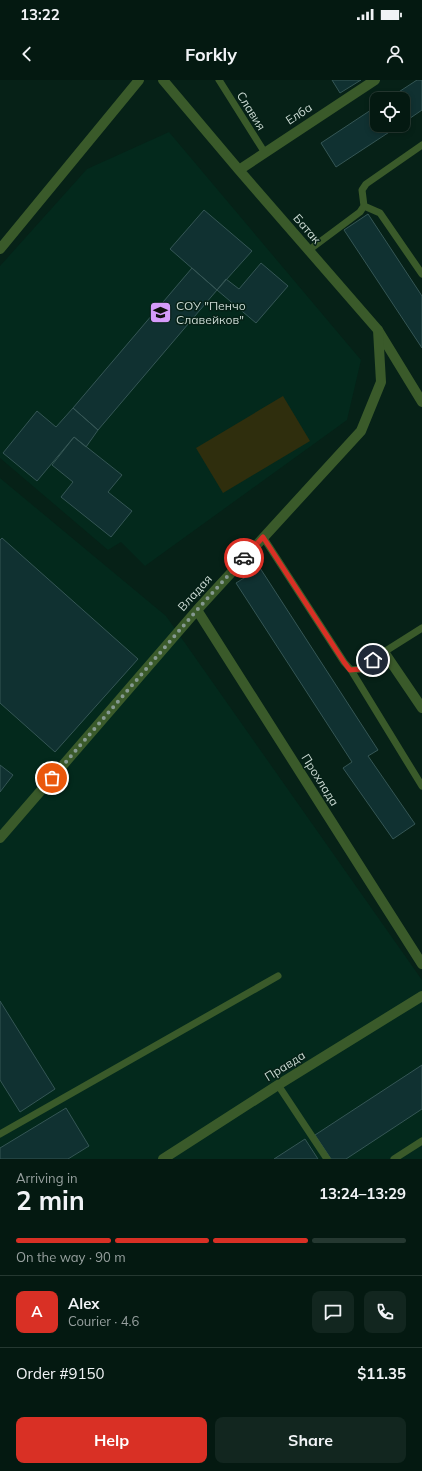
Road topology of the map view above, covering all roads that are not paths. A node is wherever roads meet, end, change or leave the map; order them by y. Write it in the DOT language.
graph roads {
  1 [pos="139,80"];
  2 [pos="162,80"];
  3 [pos="219,80"];
  4 [pos="375,80"];
  5 [pos="422,145"];
  6 [pos="265,153"];
  7 [pos="239,170"];
  8 [pos="364,206"];
  9 [pos="2,243"];
  10 [pos="308,250"];
  11 [pos="422,274"];
  12 [pos="378,330"];
  13 [pos="422,402"];
  14 [pos="263,537"];
  15 [pos="197,610"];
  16 [pos="422,628"];
  17 [pos="384,652"];
  18 [pos="350,670"];
  19 [pos="422,708"];
  20 [pos="422,786"];
  21 [pos="0,838"];
  22 [pos="422,964"];
  23 [pos="278,976"];
  24 [pos="422,996"];
  25 [pos="278,1085"];
  26 [pos="0,1134"];
  27 [pos="422,1141"];
  28 [pos="163,1159"];
  29 [pos="327,1159"];
  30 [pos="394,1159"];
  1 -- 9 [label="street"];
  2 -- 7 [label="street, Батак"];
  3 -- 6 [label="lane, Славия"];
  4 -- 6 [label="street, Елба"];
  5 -- 8 [label="lane"];
  6 -- 7 [label="street, Елба"];
  7 -- 10 [label="street, Батак"];
  8 -- 10 [label="lane"];
  8 -- 11 [label="lane"];
  10 -- 12 [label="street, Батак"];
  12 -- 13 [label="street, Батак"];
  12 -- 14 [label="street, Владая"];
  14 -- 15 [label="street, Владая"];
  14 -- 18 [label="lane"];
  15 -- 21 [label="street, Владая"];
  15 -- 22 [label="street, Прохлада"];
  16 -- 17 [label="lane"];
  17 -- 18 [label="lane"];
  17 -- 19 [label="street"];
  18 -- 20 [label="lane"];
  23 -- 26 [label="lane"];
  24 -- 25 [label="street, Правда"];
  25 -- 28 [label="street, Правда"];
  25 -- 29 [label="lane"];
  27 -- 30 [label="lane"];
}
